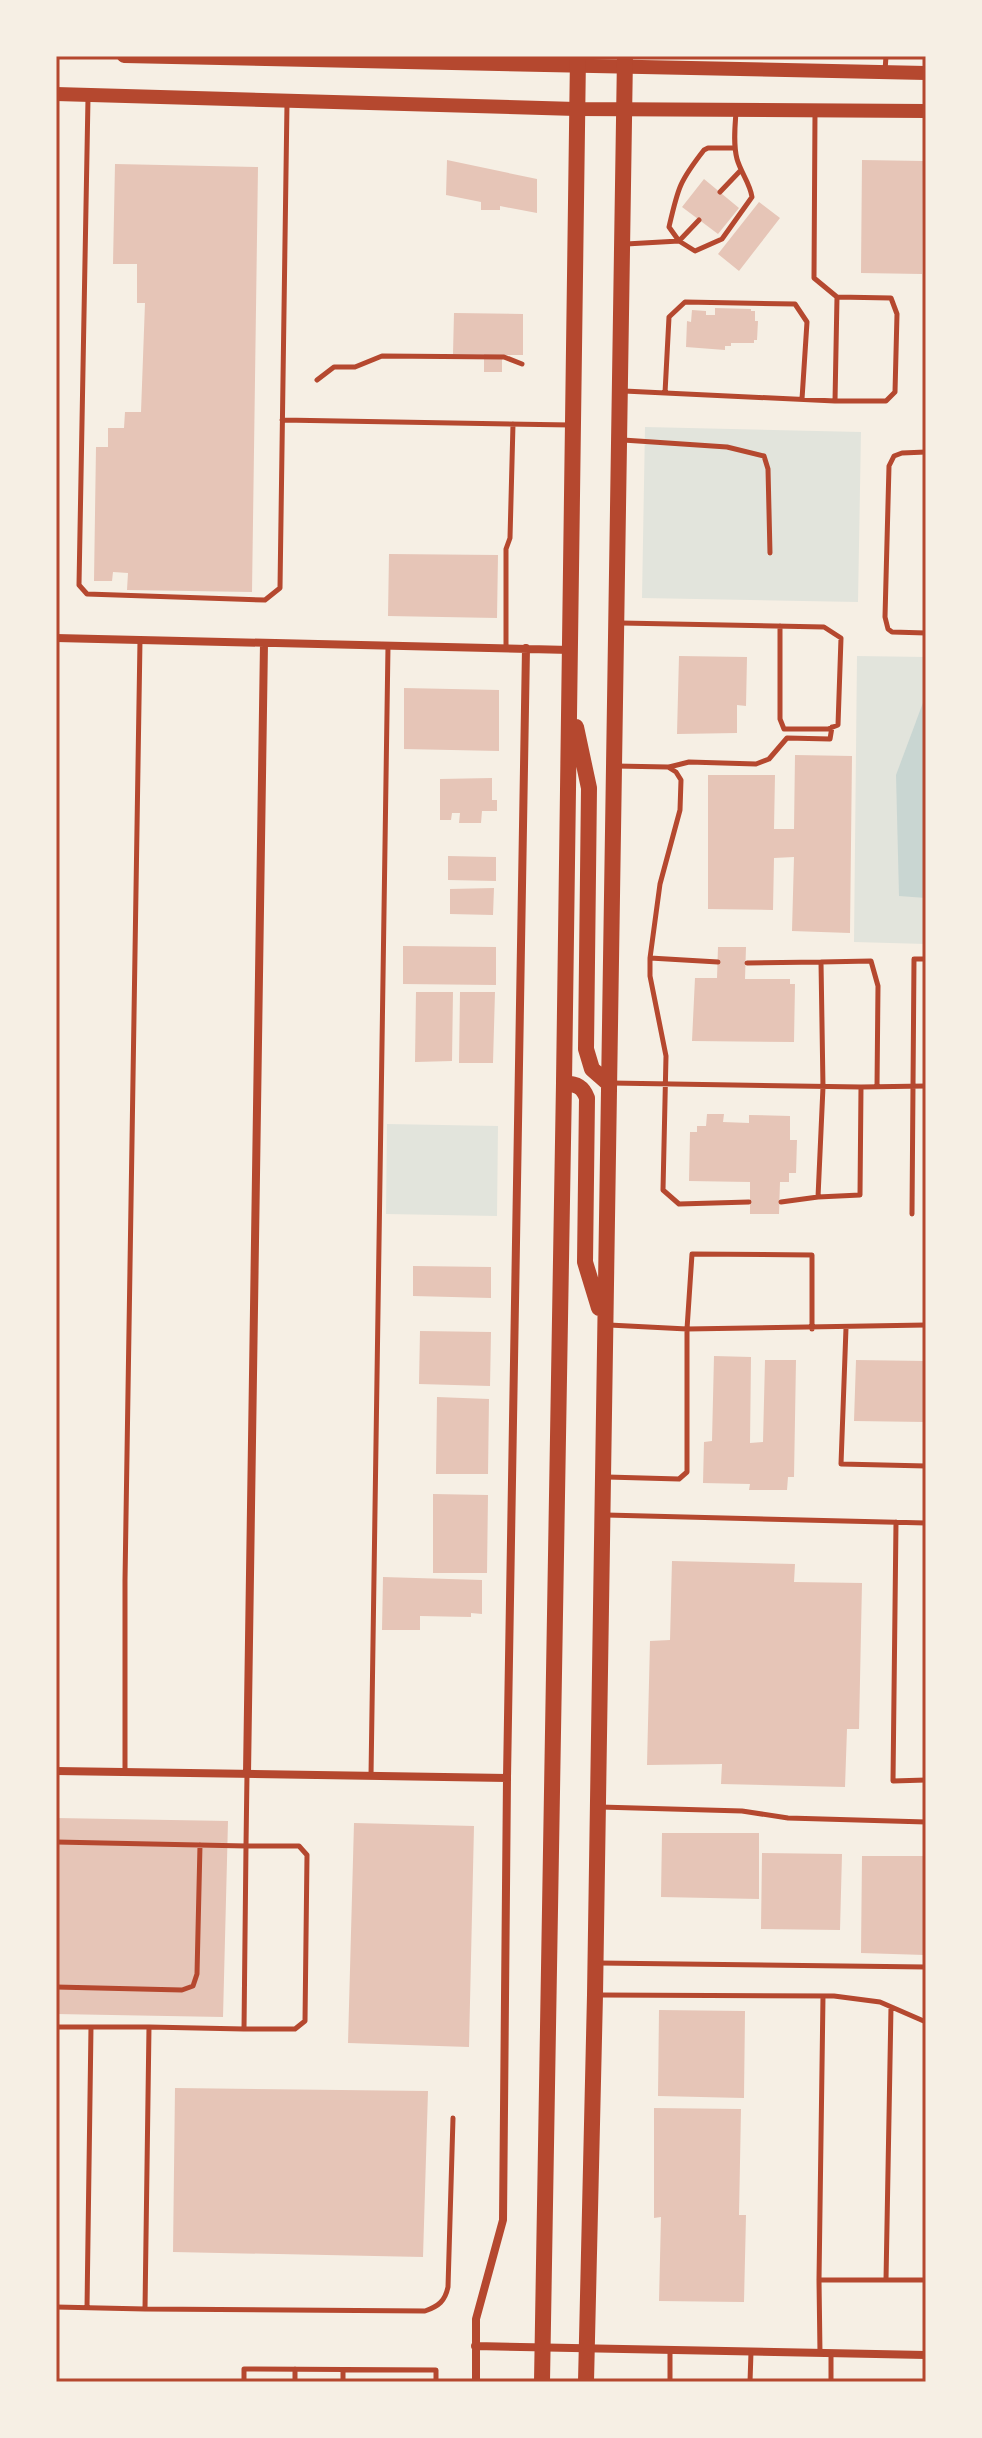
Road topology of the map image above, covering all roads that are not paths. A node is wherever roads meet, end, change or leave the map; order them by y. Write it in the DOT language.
graph roads {
  1 [pos="124,56"];
  2 [pos="886,56"];
  3 [pos="578,61"];
  4 [pos="624,62"];
  5 [pos="767,63"];
  6 [pos="885,72"];
  7 [pos="926,73"];
  8 [pos="56,94"];
  9 [pos="88,95"];
  10 [pos="287,102"];
  11 [pos="576,109"];
  12 [pos="624,110"];
  13 [pos="736,111"];
  14 [pos="926,111"];
  15 [pos="815,112"];
  16 [pos="735,148"];
  17 [pos="741,170"];
  18 [pos="720,192"];
  19 [pos="699,220"];
  20 [pos="679,241"];
  21 [pos="621,244"];
  22 [pos="837,297"];
  23 [pos="522,364"];
  24 [pos="317,380"];
  25 [pos="619,391"];
  26 [pos="665,393"];
  27 [pos="802,399"];
  28 [pos="835,401"];
  29 [pos="282,420"];
  30 [pos="513,424"];
  31 [pos="572,425"];
  32 [pos="618,440"];
  33 [pos="926,452"];
  34 [pos="770,553"];
  35 [pos="616,623"];
  36 [pos="780,626"];
  37 [pos="926,633"];
  38 [pos="56,638"];
  39 [pos="140,640"];
  40 [pos="264,643"];
  41 [pos="388,645"];
  42 [pos="506,648"];
  43 [pos="526,648"];
  44 [pos="570,650"];
  45 [pos="569,698"];
  46 [pos="832,727"];
  47 [pos="613,766"];
  48 [pos="668,767"];
  49 [pos="650,958"];
  50 [pos="926,959"];
  51 [pos="718,962"];
  52 [pos="821,962"];
  53 [pos="747,963"];
  54 [pos="564,1083"];
  55 [pos="608,1083"];
  56 [pos="665,1083"];
  57 [pos="913,1086"];
  58 [pos="926,1086"];
  59 [pos="823,1087"];
  60 [pos="861,1087"];
  61 [pos="877,1087"];
  62 [pos="818,1197"];
  63 [pos="749,1202"];
  64 [pos="781,1202"];
  65 [pos="912,1214"];
  66 [pos="604,1325"];
  67 [pos="926,1325"];
  68 [pos="846,1328"];
  69 [pos="687,1329"];
  70 [pos="812,1329"];
  71 [pos="926,1466"];
  72 [pos="602,1476"];
  73 [pos="601,1515"];
  74 [pos="896,1522"];
  75 [pos="926,1523"];
  76 [pos="56,1771"];
  77 [pos="125,1772"];
  78 [pos="247,1774"];
  79 [pos="371,1776"];
  80 [pos="507,1778"];
  81 [pos="926,1780"];
  82 [pos="597,1807"];
  83 [pos="926,1822"];
  84 [pos="56,1842"];
  85 [pos="200,1845"];
  86 [pos="246,1846"];
  87 [pos="595,1962"];
  88 [pos="926,1967"];
  89 [pos="56,1987"];
  90 [pos="595,1995"];
  91 [pos="823,1996"];
  92 [pos="891,2007"];
  93 [pos="926,2022"];
  94 [pos="56,2027"];
  95 [pos="91,2027"];
  96 [pos="149,2027"];
  97 [pos="244,2029"];
  98 [pos="453,2118"];
  99 [pos="819,2280"];
  100 [pos="886,2280"];
  101 [pos="926,2280"];
  102 [pos="56,2307"];
  103 [pos="87,2308"];
  104 [pos="145,2309"];
  105 [pos="475,2346"];
  106 [pos="543,2347"];
  107 [pos="587,2348"];
  108 [pos="670,2350"];
  109 [pos="751,2352"];
  110 [pos="820,2353"];
  111 [pos="831,2353"];
  112 [pos="926,2355"];
  113 [pos="295,2369"];
  114 [pos="343,2370"];
  115 [pos="244,2382"];
  116 [pos="295,2382"];
  117 [pos="343,2382"];
  118 [pos="436,2382"];
  119 [pos="476,2382"];
  120 [pos="542,2382"];
  121 [pos="586,2382"];
  122 [pos="670,2382"];
  123 [pos="750,2382"];
  124 [pos="831,2382"];
  1 -- 3 [label="main road"];
  2 -- 6 [label="lane"];
  3 -- 4 [label="main road"];
  3 -- 11 [label="main road"];
  4 -- 5 [label="main road"];
  4 -- 12 [label="main road"];
  5 -- 6 [label="main road"];
  6 -- 7 [label="main road"];
  8 -- 9 [label="main road"];
  9 -- 10 [label="main road"];
  9 -- 29 [label="lane"];
  10 -- 11 [label="main road"];
  10 -- 29 [label="lane"];
  11 -- 12 [label="main road"];
  11 -- 31 [label="main road"];
  12 -- 13 [label="main road"];
  12 -- 21 [label="main road"];
  13 -- 15 [label="main road"];
  13 -- 16 [label="lane"];
  14 -- 15 [label="main road"];
  15 -- 22 [label="lane"];
  16 -- 17 [label="lane"];
  16 -- 20 [label="lane"];
  17 -- 18 [label="lane"];
  17 -- 20 [label="lane"];
  19 -- 20 [label="lane"];
  20 -- 21 [label="lane"];
  21 -- 25 [label="main road"];
  22 -- 28 [label="lane"];
  22 -- 28 [label="lane"];
  23 -- 24 [label="lane"];
  25 -- 26 [label="lane"];
  25 -- 32 [label="main road"];
  26 -- 27 [label="lane"];
  26 -- 27 [label="lane"];
  27 -- 28 [label="lane"];
  29 -- 30 [label="lane"];
  30 -- 31 [label="lane"];
  30 -- 42 [label="lane"];
  31 -- 44 [label="main road"];
  32 -- 34 [label="lane"];
  32 -- 35 [label="main road"];
  33 -- 37 [label="lane"];
  35 -- 36 [label="lane"];
  35 -- 47 [label="main road"];
  36 -- 46 [label="lane"];
  36 -- 46 [label="lane"];
  38 -- 39 [label="street"];
  39 -- 40 [label="street"];
  39 -- 77 [label="lane"];
  40 -- 41 [label="street"];
  40 -- 78 [label="street"];
  41 -- 42 [label="street"];
  41 -- 79 [label="lane"];
  42 -- 43 [label="street"];
  43 -- 44 [label="street"];
  43 -- 80 [label="street"];
  44 -- 45 [label="main road"];
  45 -- 54 [label="main road"];
  45 -- 55 [label="main road"];
  46 -- 48 [label="lane"];
  47 -- 48 [label="lane"];
  47 -- 55 [label="main road"];
  48 -- 49 [label="lane"];
  49 -- 51 [label="lane"];
  49 -- 56 [label="lane"];
  50 -- 57 [label="lane"];
  52 -- 53 [label="lane"];
  52 -- 59 [label="lane"];
  52 -- 61 [label="lane"];
  54 -- 66 [label="main road"];
  54 -- 106 [label="main road"];
  55 -- 56 [label="lane"];
  55 -- 66 [label="main road"];
  56 -- 59 [label="lane"];
  56 -- 63 [label="lane"];
  57 -- 58 [label="lane"];
  57 -- 61 [label="lane"];
  57 -- 65 [label="lane"];
  59 -- 60 [label="lane"];
  59 -- 62 [label="lane"];
  60 -- 61 [label="lane"];
  60 -- 62 [label="lane"];
  62 -- 64 [label="lane"];
  66 -- 69 [label="lane"];
  66 -- 72 [label="main road"];
  67 -- 68 [label="lane"];
  68 -- 70 [label="lane"];
  68 -- 71 [label="lane"];
  69 -- 70 [label="lane"];
  69 -- 70 [label="lane"];
  69 -- 72 [label="lane"];
  72 -- 73 [label="main road"];
  73 -- 74 [label="lane"];
  73 -- 82 [label="main road"];
  74 -- 75 [label="lane"];
  74 -- 81 [label="lane"];
  76 -- 77 [label="street"];
  77 -- 78 [label="street"];
  78 -- 79 [label="street"];
  78 -- 86 [label="lane"];
  79 -- 80 [label="street"];
  80 -- 105 [label="street"];
  82 -- 83 [label="lane"];
  82 -- 87 [label="main road"];
  84 -- 85 [label="lane"];
  85 -- 86 [label="lane"];
  85 -- 89 [label="lane"];
  86 -- 97 [label="lane"];
  86 -- 97 [label="lane"];
  87 -- 88 [label="lane"];
  87 -- 90 [label="main road"];
  90 -- 91 [label="lane"];
  90 -- 107 [label="main road"];
  91 -- 92 [label="lane"];
  91 -- 99 [label="lane"];
  92 -- 93 [label="lane"];
  92 -- 100 [label="lane"];
  94 -- 95 [label="lane"];
  95 -- 96 [label="lane"];
  95 -- 103 [label="lane"];
  96 -- 97 [label="lane"];
  96 -- 104 [label="lane"];
  98 -- 104 [label="lane"];
  99 -- 100 [label="lane"];
  99 -- 110 [label="lane"];
  100 -- 101 [label="lane"];
  102 -- 103 [label="lane"];
  103 -- 104 [label="lane"];
  105 -- 106 [label="street"];
  105 -- 119 [label="street"];
  106 -- 107 [label="street"];
  106 -- 120 [label="main road"];
  107 -- 108 [label="street"];
  107 -- 121 [label="main road"];
  108 -- 109 [label="street"];
  108 -- 122 [label="lane"];
  109 -- 110 [label="street"];
  109 -- 123 [label="lane"];
  110 -- 111 [label="street"];
  111 -- 112 [label="street"];
  111 -- 124 [label="lane"];
  113 -- 114 [label="lane"];
  113 -- 115 [label="lane"];
  113 -- 116 [label="lane"];
  114 -- 117 [label="lane"];
  114 -- 118 [label="lane"];
}
